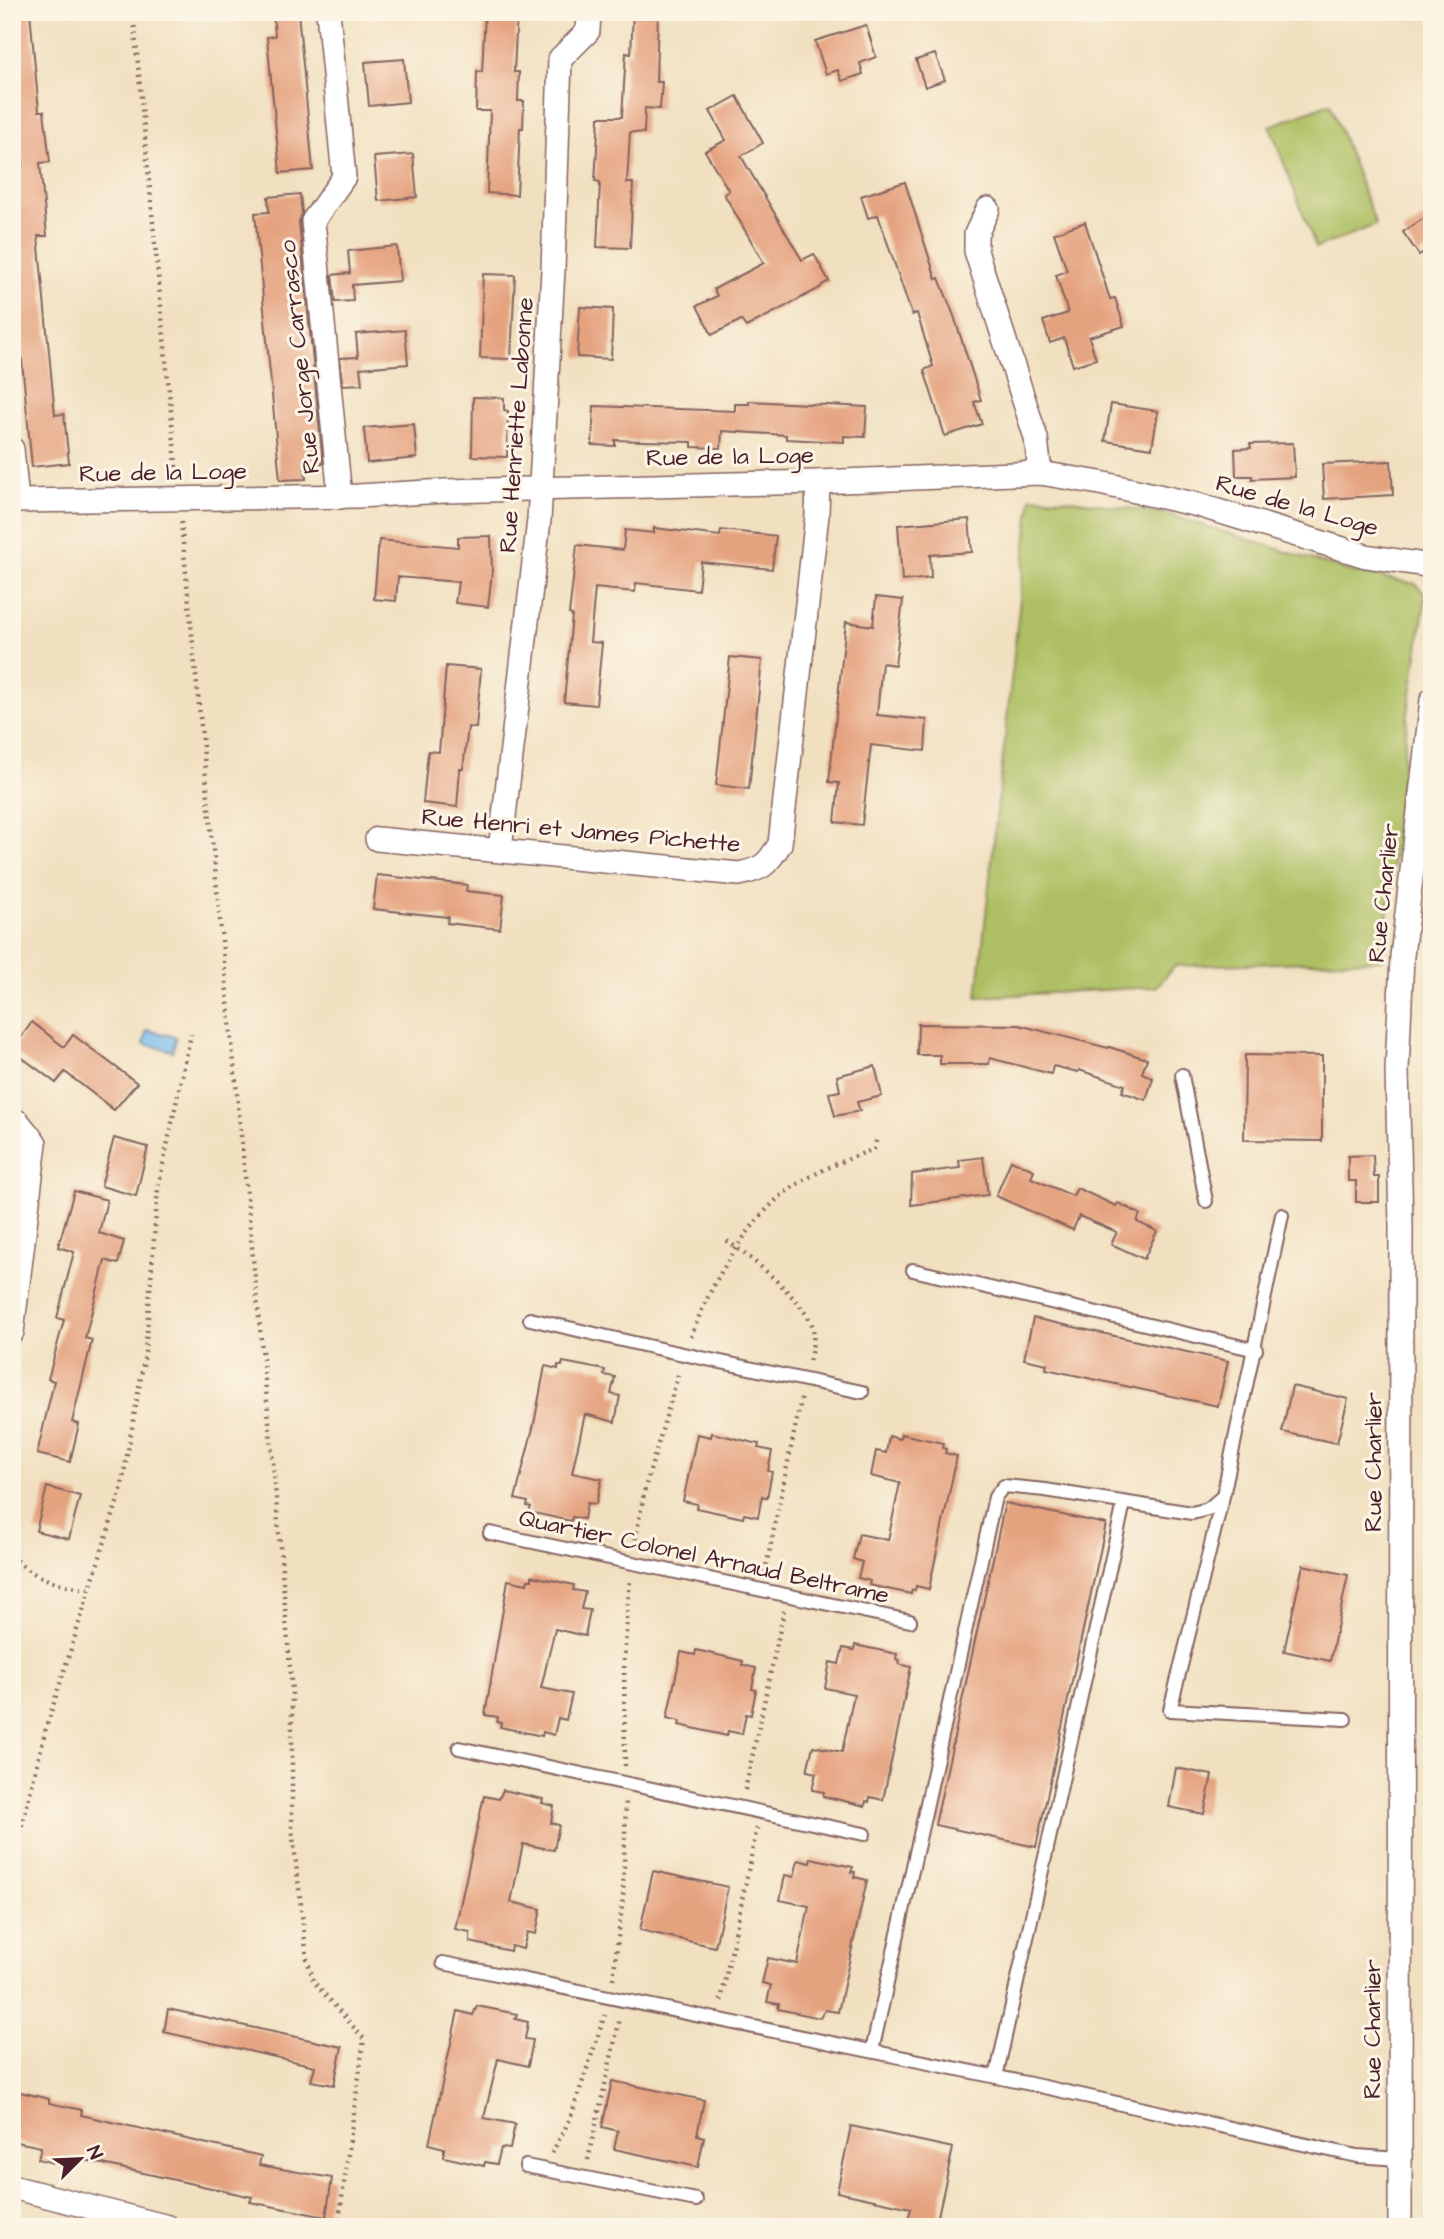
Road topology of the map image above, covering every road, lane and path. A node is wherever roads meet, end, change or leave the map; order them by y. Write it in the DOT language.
graph roads {
  1 [pos="133,12"];
  2 [pos="328,12"];
  3 [pos="589,12"];
  4 [pos="988,209"];
  5 [pos="12,449"];
  6 [pos="1040,473"];
  7 [pos="818,482"];
  8 [pos="541,488"];
  9 [pos="340,496"];
  10 [pos="179,499"];
  11 [pos="1432,566"];
  12 [pos="1432,700"];
  13 [pos="1425,819"];
  14 [pos="377,839"];
  15 [pos="500,850"];
  16 [pos="191,1034"];
  17 [pos="1182,1074"];
  18 [pos="12,1122"];
  19 [pos="877,1137"];
  20 [pos="1206,1201"];
  21 [pos="1282,1215"];
  22 [pos="727,1241"];
  23 [pos="737,1248"];
  24 [pos="913,1270"];
  25 [pos="530,1319"];
  26 [pos="12,1332"];
  27 [pos="1256,1350"];
  28 [pos="685,1355"];
  29 [pos="805,1380"];
  30 [pos="862,1392"];
  31 [pos="1223,1496"];
  32 [pos="1124,1503"];
  33 [pos="490,1533"];
  34 [pos="12,1555"];
  35 [pos="631,1562"];
  36 [pos="90,1589"];
  37 [pos="762,1590"];
  38 [pos="788,1595"];
  39 [pos="910,1621"];
  40 [pos="1345,1719"];
  41 [pos="459,1748"];
  42 [pos="626,1784"];
  43 [pos="741,1808"];
  44 [pos="760,1812"];
  45 [pos="864,1835"];
  46 [pos="12,1867"];
  47 [pos="443,1963"];
  48 [pos="610,1997"];
  49 [pos="624,2000"];
  50 [pos="718,2019"];
  51 [pos="872,2051"];
  52 [pos="996,2077"];
  53 [pos="1399,2159"];
  54 [pos="526,2166"];
  55 [pos="543,2169"];
  56 [pos="584,2178"];
  57 [pos="12,2187"];
  58 [pos="696,2200"];
  59 [pos="168,2227"];
  60 [pos="338,2227"];
  61 [pos="1400,2227"];
  1 -- 10 [label="path"];
  2 -- 9 [label="street, Rue Jorge Carrasco"];
  3 -- 8 [label="street, Rue Henriette Labonne"];
  4 -- 6 [label="street"];
  5 -- 10 [label="street, Rue de la Loge"];
  6 -- 7 [label="street, Rue de la Loge"];
  6 -- 11 [label="street, Rue de la Loge"];
  7 -- 8 [label="street, Rue de la Loge"];
  7 -- 15 [label="street, Rue Henri et James Pichette"];
  8 -- 9 [label="street, Rue de la Loge"];
  8 -- 15 [label="street, Rue Henriette Labonne"];
  9 -- 10 [label="street, Rue de la Loge"];
  10 -- 60 [label="path"];
  12 -- 13 [label="street, Rue Charlier"];
  13 -- 53 [label="street, Rue Charlier"];
  14 -- 15 [label="street, Rue Henri et James Pichette"];
  16 -- 36 [label="path"];
  17 -- 20 [label="lane"];
  18 -- 26 [label="street"];
  19 -- 23 [label="path"];
  21 -- 27 [label="lane"];
  22 -- 23 [label="path"];
  23 -- 28 [label="path"];
  23 -- 29 [label="path"];
  24 -- 27 [label="lane"];
  25 -- 28 [label="lane"];
  27 -- 31 [label="lane"];
  28 -- 29 [label="lane"];
  28 -- 35 [label="path"];
  29 -- 30 [label="lane"];
  29 -- 37 [label="path"];
  31 -- 32 [label="lane"];
  31 -- 40 [label="lane"];
  32 -- 51 [label="lane"];
  32 -- 52 [label="lane"];
  33 -- 35 [label="lane, Quartier Colonel Arnaud Beltrame"];
  34 -- 36 [label="path"];
  35 -- 37 [label="lane, Quartier Colonel Arnaud Beltrame"];
  35 -- 42 [label="path"];
  36 -- 46 [label="path"];
  37 -- 38 [label="lane, Quartier Colonel Arnaud Beltrame"];
  38 -- 39 [label="lane, Quartier Colonel Arnaud Beltrame"];
  38 -- 43 [label="path"];
  41 -- 42 [label="lane"];
  42 -- 43 [label="lane"];
  42 -- 48 [label="path"];
  43 -- 44 [label="lane"];
  44 -- 45 [label="lane"];
  44 -- 50 [label="path"];
  47 -- 48 [label="lane"];
  48 -- 49 [label="lane"];
  48 -- 55 [label="path"];
  49 -- 50 [label="lane"];
  49 -- 56 [label="path"];
  50 -- 51 [label="lane"];
  51 -- 52 [label="lane"];
  52 -- 53 [label="lane"];
  53 -- 61 [label="street, Rue Charlier"];
  54 -- 55 [label="lane"];
  55 -- 56 [label="lane"];
  56 -- 58 [label="lane"];
  57 -- 59 [label="street"];
}
